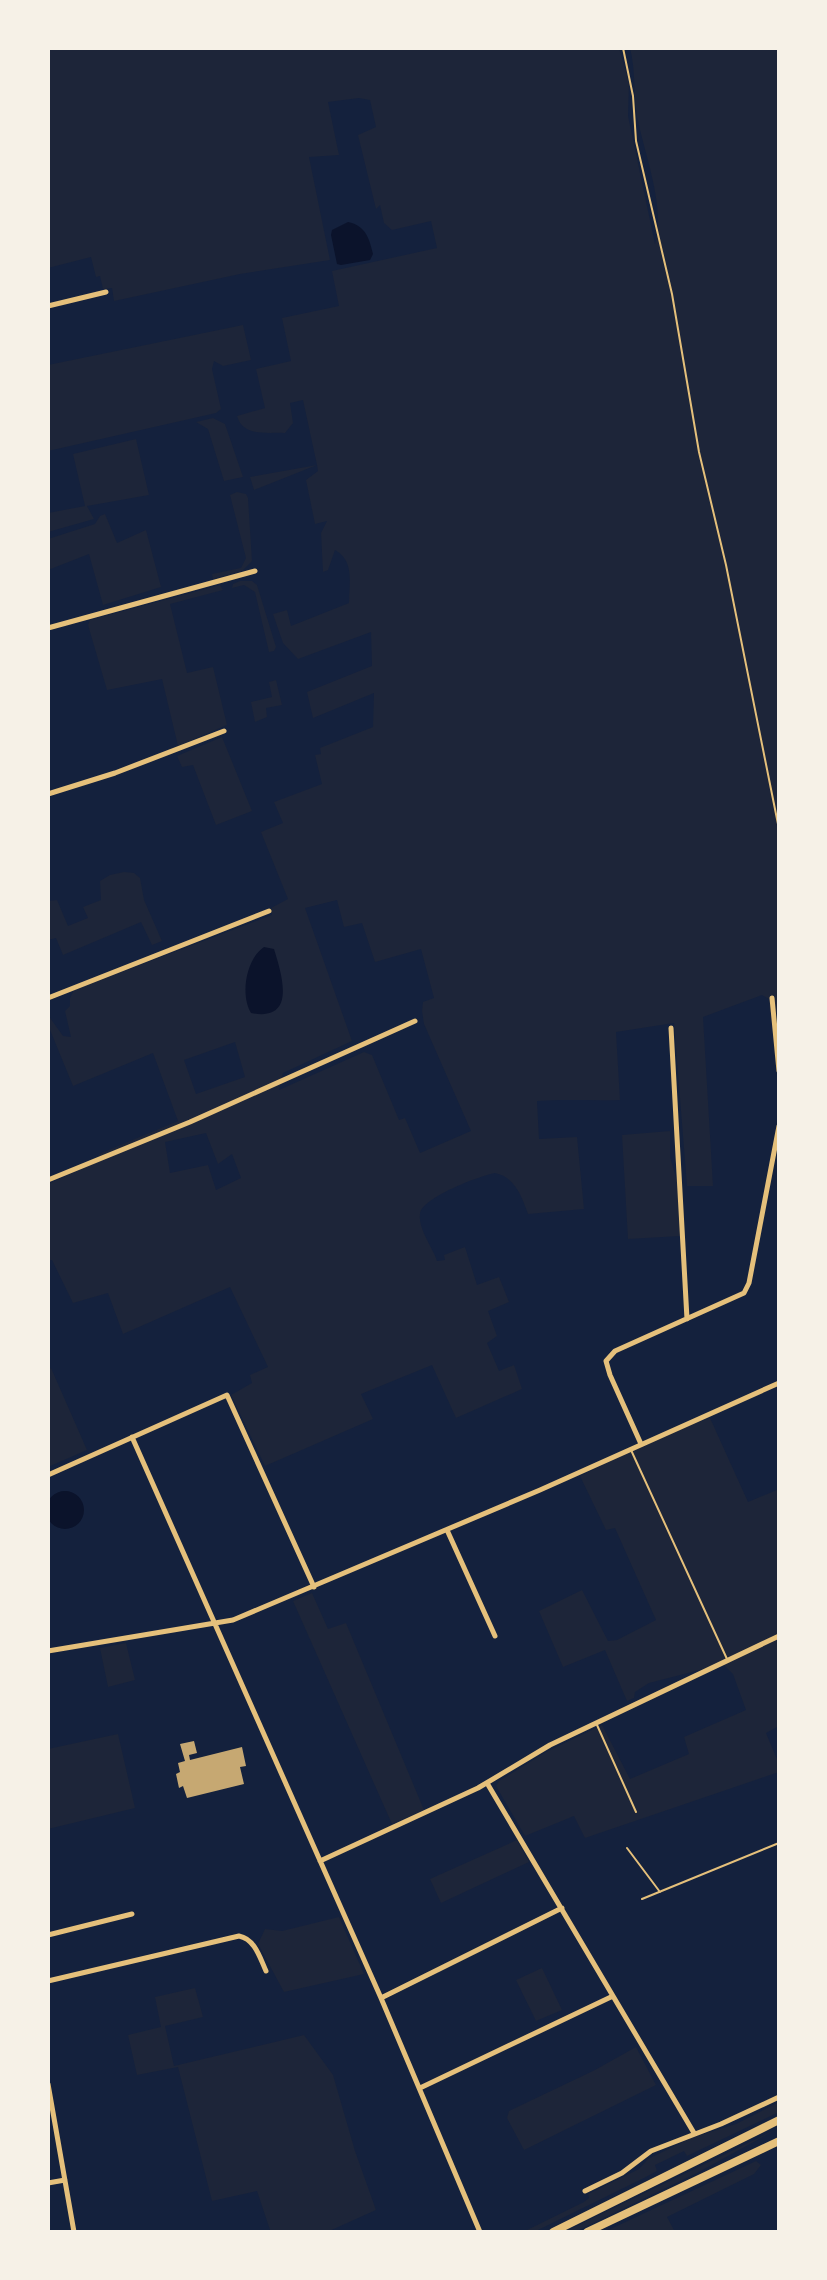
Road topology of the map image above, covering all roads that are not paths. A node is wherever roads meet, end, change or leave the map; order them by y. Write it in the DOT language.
graph roads {
  1 [pos="106,292"];
  2 [pos="48,306"];
  3 [pos="255,571"];
  4 [pos="48,628"];
  5 [pos="224,731"];
  6 [pos="48,794"];
  7 [pos="269,911"];
  8 [pos="48,998"];
  9 [pos="772,998"];
  10 [pos="415,1021"];
  11 [pos="671,1028"];
  12 [pos="779,1071"];
  13 [pos="779,1126"];
  14 [pos="48,1180"];
  15 [pos="687,1319"];
  16 [pos="779,1383"];
  17 [pos="132,1437"];
  18 [pos="641,1444"];
  19 [pos="630,1449"];
  20 [pos="48,1475"];
  21 [pos="447,1530"];
  22 [pos="314,1587"];
  23 [pos="213,1622"];
  24 [pos="495,1636"];
  25 [pos="779,1636"];
  26 [pos="48,1651"];
  27 [pos="728,1661"];
  28 [pos="596,1723"];
  29 [pos="487,1783"];
  30 [pos="636,1812"];
  31 [pos="779,1843"];
  32 [pos="627,1848"];
  33 [pos="320,1861"];
  34 [pos="660,1892"];
  35 [pos="642,1899"];
  36 [pos="562,1908"];
  37 [pos="132,1914"];
  38 [pos="48,1935"];
  39 [pos="266,1971"];
  40 [pos="48,1981"];
  41 [pos="613,1996"];
  42 [pos="381,1998"];
  43 [pos="48,2084"];
  44 [pos="420,2088"];
  45 [pos="779,2097"];
  46 [pos="779,2120"];
  47 [pos="694,2133"];
  48 [pos="779,2141"];
  49 [pos="65,2180"];
  50 [pos="48,2183"];
  51 [pos="585,2191"];
  52 [pos="74,2232"];
  53 [pos="480,2232"];
  54 [pos="553,2232"];
  55 [pos="587,2232"];
  1 -- 2 [label="street"];
  3 -- 4 [label="street"];
  5 -- 6 [label="street"];
  7 -- 8 [label="street"];
  9 -- 12 [label="street"];
  10 -- 14 [label="street"];
  11 -- 15 [label="street"];
  13 -- 15 [label="street"];
  15 -- 18 [label="street"];
  16 -- 18 [label="street"];
  17 -- 20 [label="street"];
  17 -- 22 [label="street"];
  17 -- 23 [label="street"];
  18 -- 19 [label="street"];
  19 -- 21 [label="street"];
  19 -- 27 [label="lane"];
  21 -- 22 [label="street"];
  21 -- 24 [label="street"];
  22 -- 23 [label="street"];
  23 -- 26 [label="street"];
  23 -- 33 [label="street"];
  25 -- 27 [label="street"];
  27 -- 28 [label="street"];
  28 -- 29 [label="street"];
  28 -- 30 [label="lane"];
  29 -- 33 [label="street"];
  29 -- 36 [label="street"];
  31 -- 34 [label="lane"];
  32 -- 34 [label="lane"];
  33 -- 42 [label="street"];
  34 -- 35 [label="lane"];
  36 -- 41 [label="street"];
  36 -- 42 [label="street"];
  37 -- 38 [label="street"];
  39 -- 40 [label="street"];
  41 -- 44 [label="street"];
  41 -- 47 [label="street"];
  42 -- 44 [label="street"];
  43 -- 49 [label="street"];
  44 -- 53 [label="street"];
  45 -- 47 [label="street"];
  46 -- 54 [label="main road"];
  47 -- 51 [label="street"];
  48 -- 55 [label="main road"];
  49 -- 50 [label="street"];
  49 -- 52 [label="street"];
}
